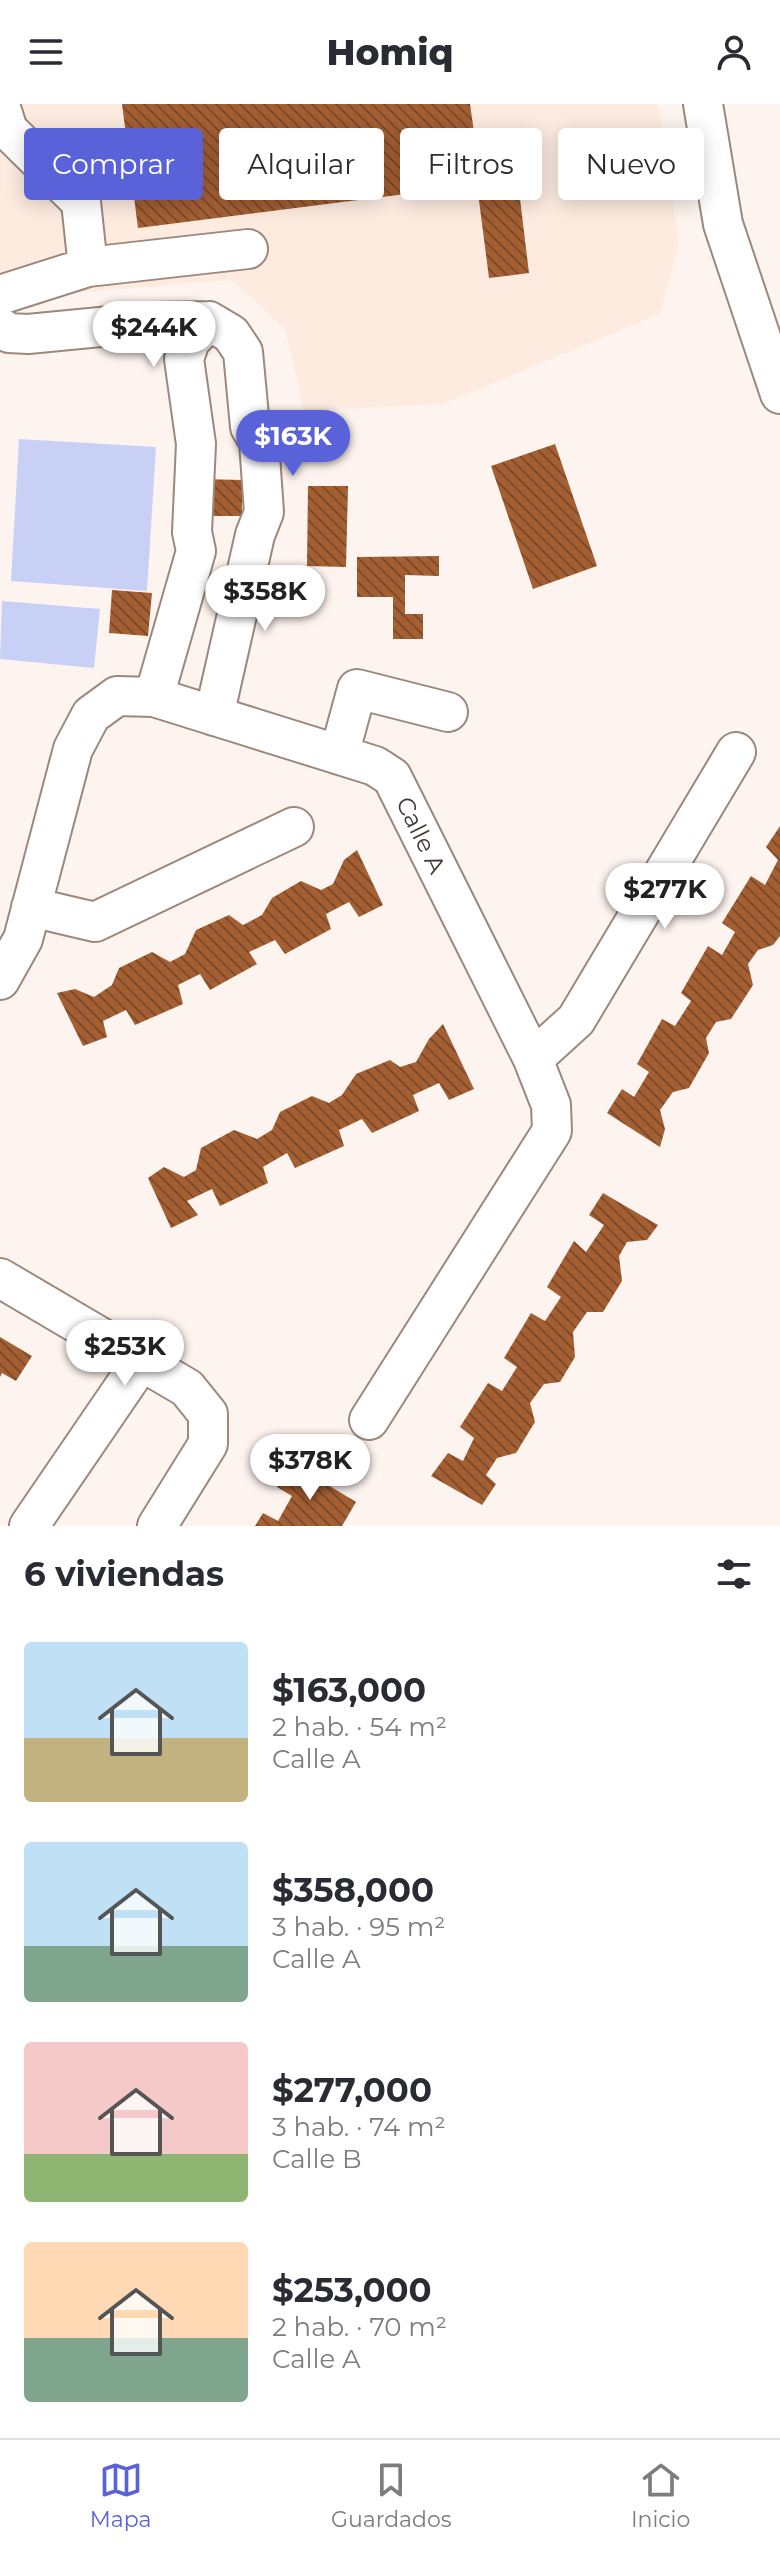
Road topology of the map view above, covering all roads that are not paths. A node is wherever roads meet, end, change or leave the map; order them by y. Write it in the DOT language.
graph roads {
  1 [pos="703,104"];
  2 [pos="0,105"];
  3 [pos="248,249"];
  4 [pos="88,267"];
  5 [pos="0,295"];
  6 [pos="209,321"];
  7 [pos="0,327"];
  8 [pos="780,394"];
  9 [pos="206,481"];
  10 [pos="196,551"];
  11 [pos="154,697"];
  12 [pos="448,712"];
  13 [pos="214,716"];
  14 [pos="736,752"];
  15 [pos="339,755"];
  16 [pos="294,827"];
  17 [pos="31,907"];
  18 [pos="0,980"];
  19 [pos="533,1059"];
  20 [pos="0,1278"];
  21 [pos="141,1362"];
  22 [pos="369,1420"];
  23 [pos="29,1526"];
  24 [pos="157,1526"];
  1 -- 8 [label="street"];
  2 -- 4 [label="street"];
  3 -- 4 [label="street"];
  4 -- 5 [label="street"];
  6 -- 7 [label="street"];
  6 -- 9 [label="street"];
  6 -- 13 [label="street"];
  9 -- 10 [label="street"];
  9 -- 10 [label="street"];
  10 -- 11 [label="street"];
  11 -- 13 [label="street, Calle A"];
  11 -- 17 [label="street, Calle A"];
  12 -- 15 [label="street"];
  13 -- 15 [label="street, Calle A"];
  14 -- 19 [label="street"];
  15 -- 19 [label="street, Calle A"];
  16 -- 17 [label="street"];
  17 -- 18 [label="street, Calle A"];
  19 -- 22 [label="street, Calle A"];
  20 -- 21 [label="street"];
  21 -- 23 [label="street"];
  21 -- 24 [label="street"];
}
